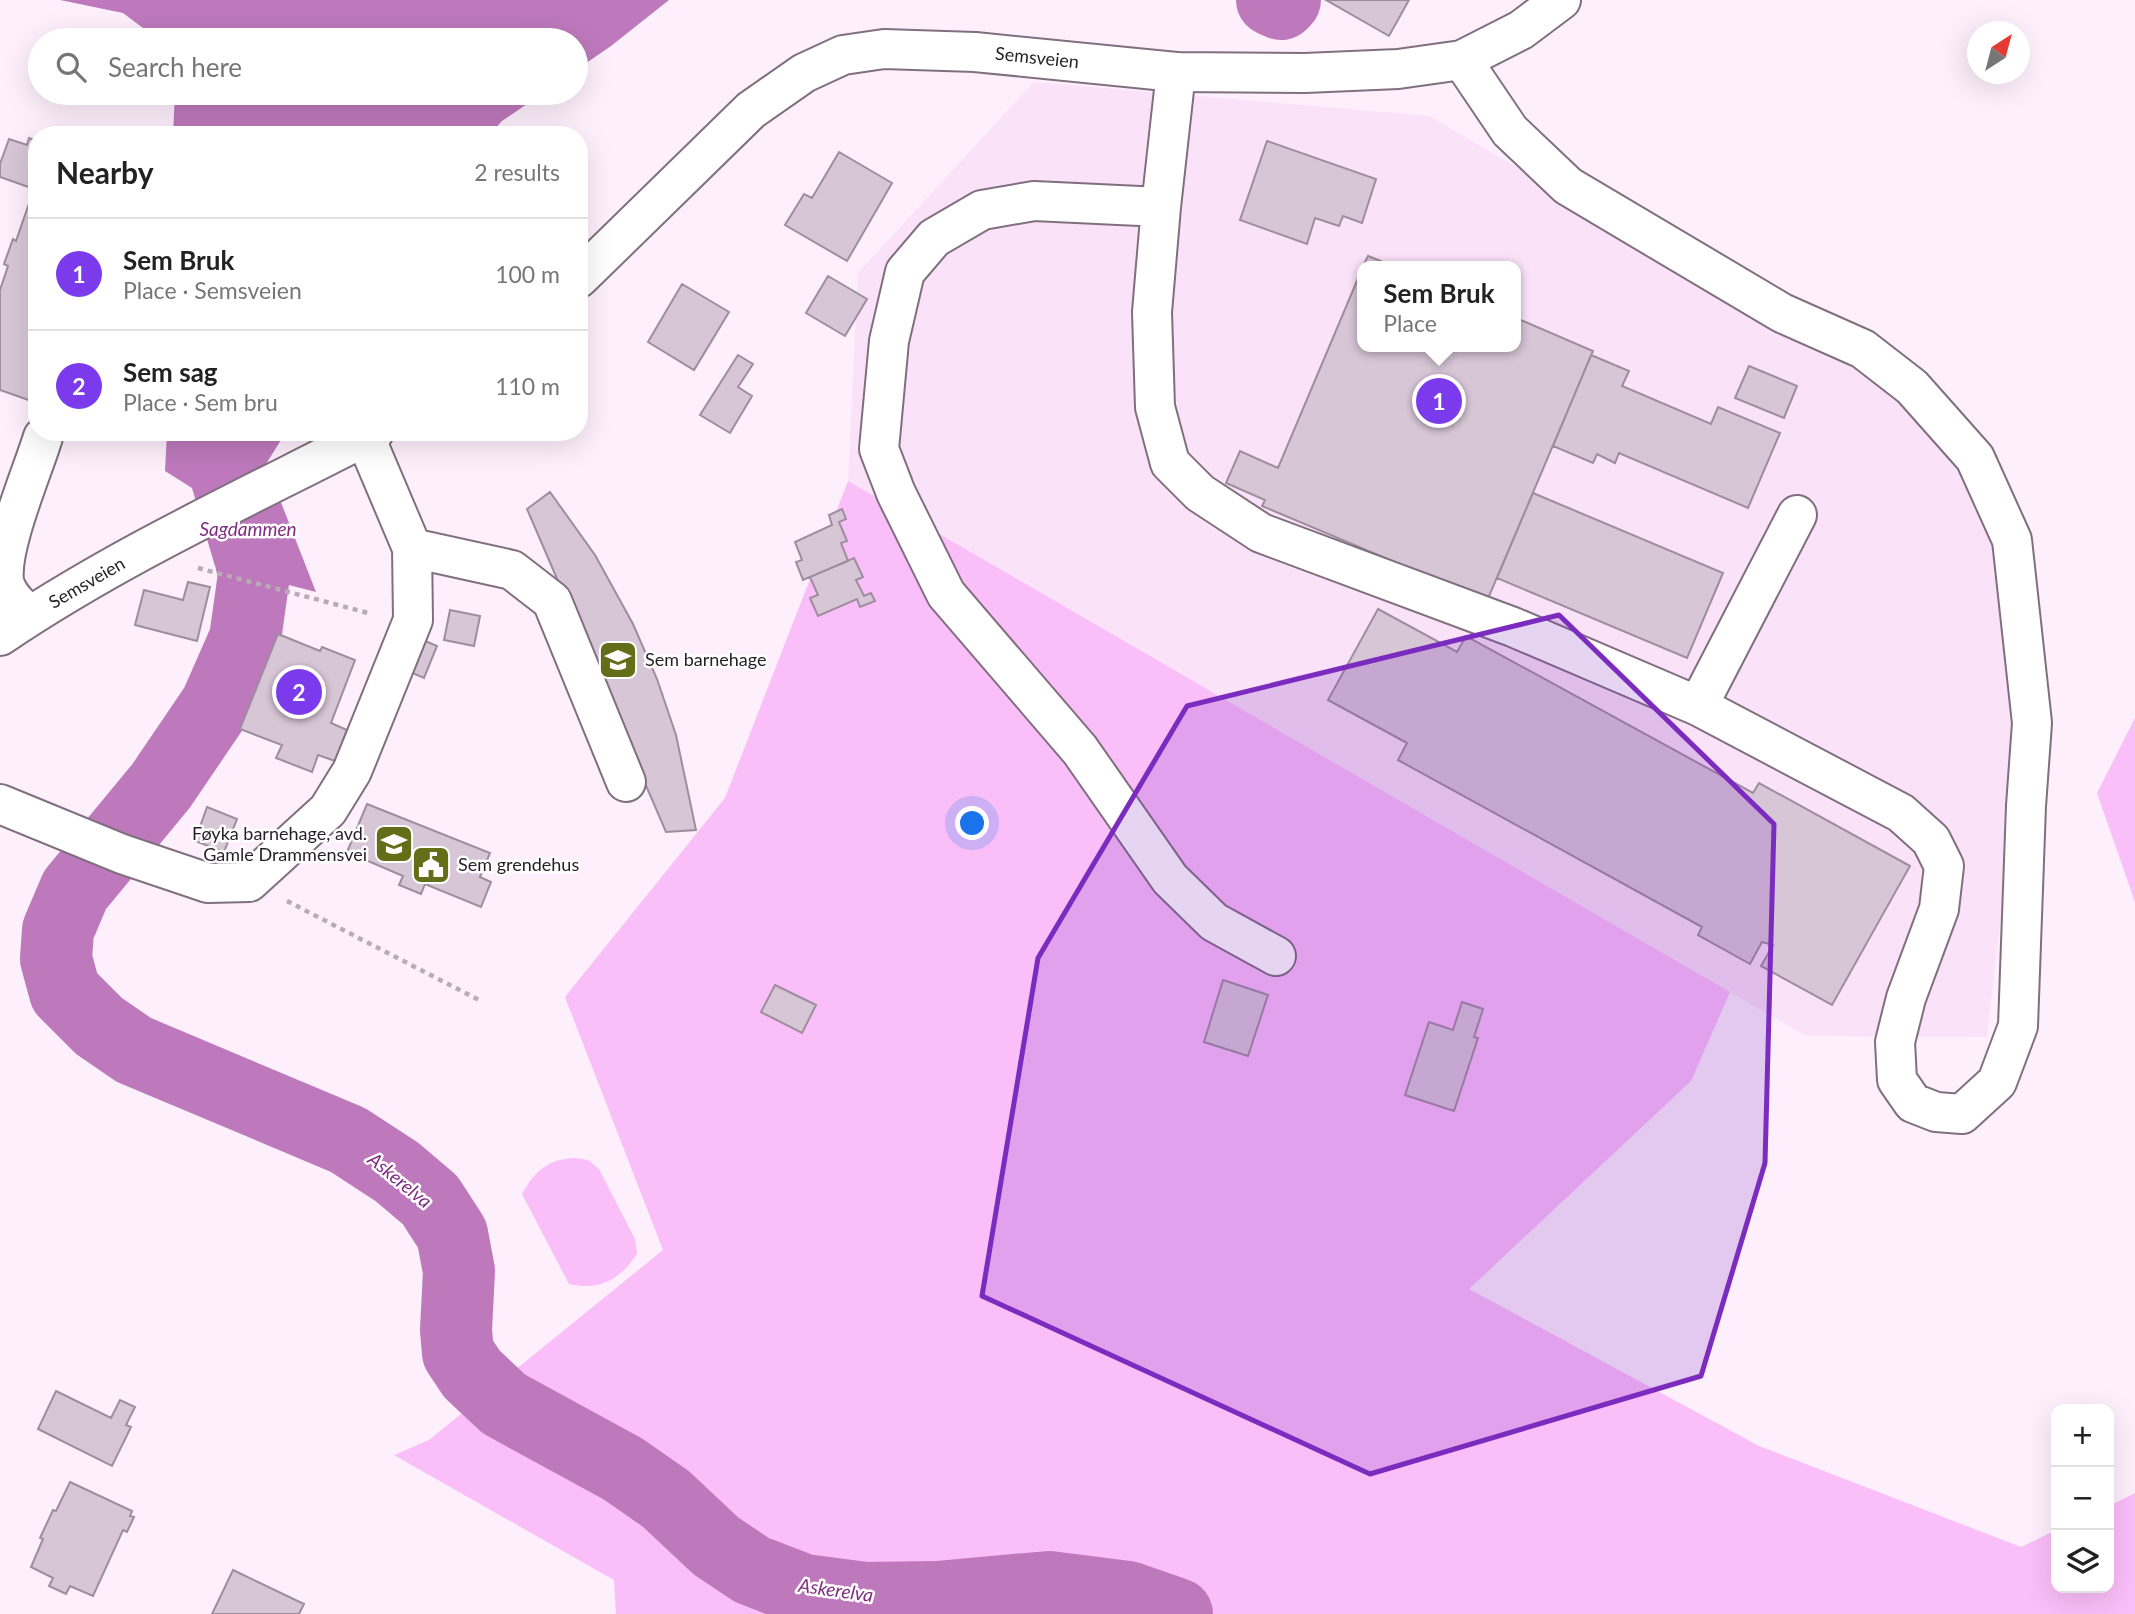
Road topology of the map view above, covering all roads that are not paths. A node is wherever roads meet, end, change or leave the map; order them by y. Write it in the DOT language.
graph roads {
  1 [pos="1561,0"];
  2 [pos="1462,60"];
  3 [pos="1176,72"];
  4 [pos="1161,207"];
  5 [pos="588,269"];
  6 [pos="42,441"];
  7 [pos="357,441"];
  8 [pos="372,441"];
  9 [pos="1797,515"];
  10 [pos="412,548"];
  11 [pos="15,626"];
  12 [pos="1698,706"];
  13 [pos="625,782"];
  14 [pos="0,804"];
  15 [pos="1276,956"];
  1 -- 2 [label="main road, Semsveien"];
  2 -- 3 [label="main road, Semsveien"];
  2 -- 12 [label="main road"];
  3 -- 4 [label="main road"];
  3 -- 5 [label="main road, Semsveien"];
  4 -- 12 [label="main road"];
  4 -- 15 [label="main road"];
  6 -- 11 [label="main road"];
  7 -- 11 [label="main road, Semsveien"];
  8 -- 10 [label="main road"];
  9 -- 12 [label="main road"];
  10 -- 13 [label="main road"];
  10 -- 14 [label="main road"];
}
